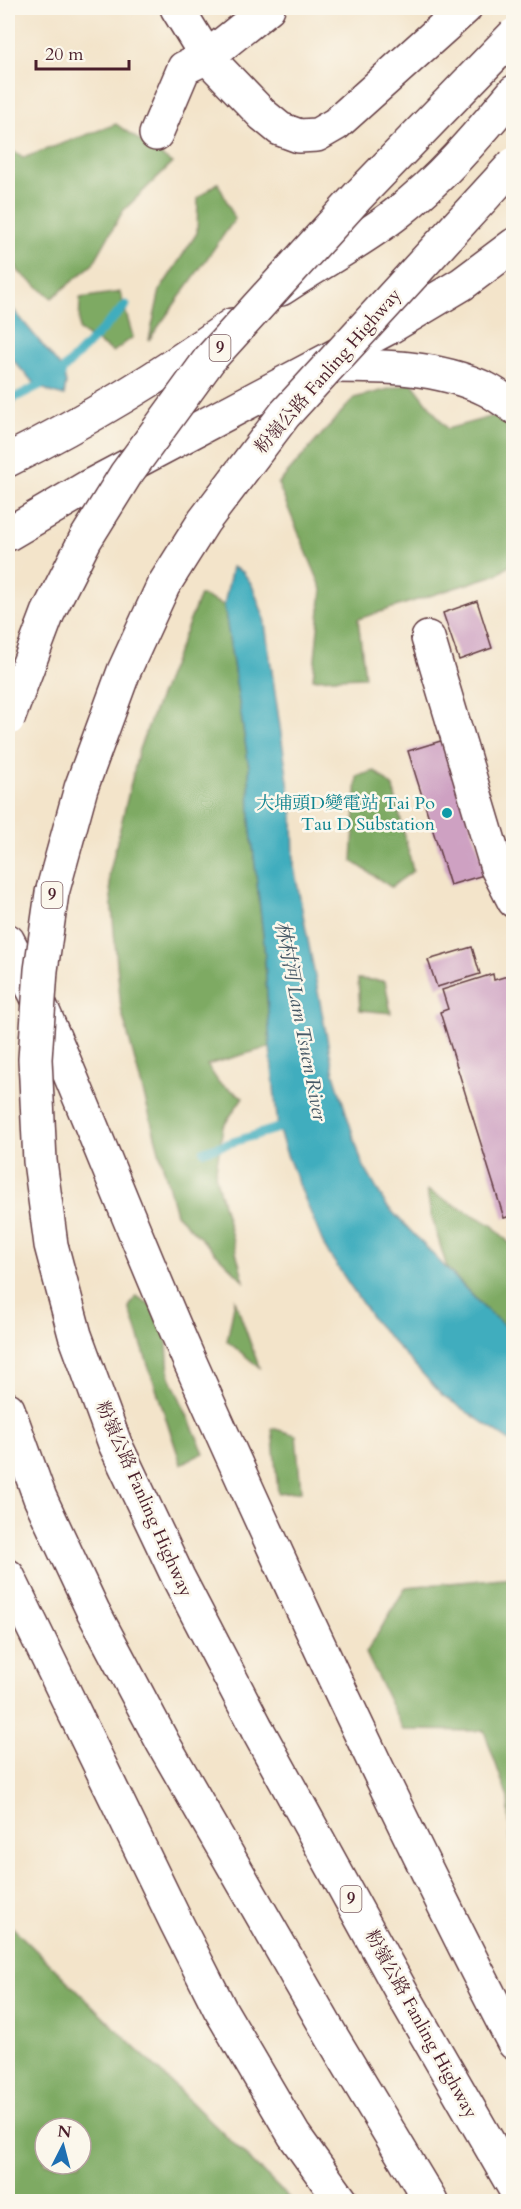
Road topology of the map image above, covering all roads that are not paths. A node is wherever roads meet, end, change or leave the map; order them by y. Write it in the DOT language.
graph roads {
  1 [pos="177,8"];
  2 [pos="268,8"];
  3 [pos="465,8"];
  4 [pos="513,35"];
  5 [pos="207,57"];
  6 [pos="513,92"];
  7 [pos="156,134"];
  8 [pos="513,164"];
  9 [pos="513,245"];
  10 [pos="317,366"];
  11 [pos="513,407"];
  12 [pos="8,460"];
  13 [pos="8,534"];
  14 [pos="428,639"];
  15 [pos="8,719"];
  16 [pos="513,901"];
  17 [pos="8,941"];
  18 [pos="8,1409"];
  19 [pos="8,1576"];
  20 [pos="513,2043"];
  21 [pos="513,2187"];
  22 [pos="342,2202"];
  23 [pos="431,2202"];
  1 -- 5 [label="main road"];
  2 -- 5 [label="main road"];
  3 -- 5 [label="main road"];
  4 -- 15 [label="main road, 9, bridge"];
  5 -- 7 [label="main road"];
  6 -- 12 [label="main road"];
  8 -- 21 [label="main road, 粉嶺公路 Fanling Highway / 9, bridge"];
  9 -- 10 [label="main road"];
  10 -- 11 [label="main road"];
  10 -- 13 [label="main road"];
  14 -- 16 [label="main road"];
  17 -- 20 [label="main road"];
  18 -- 23 [label="main road"];
  19 -- 22 [label="main road"];
}
